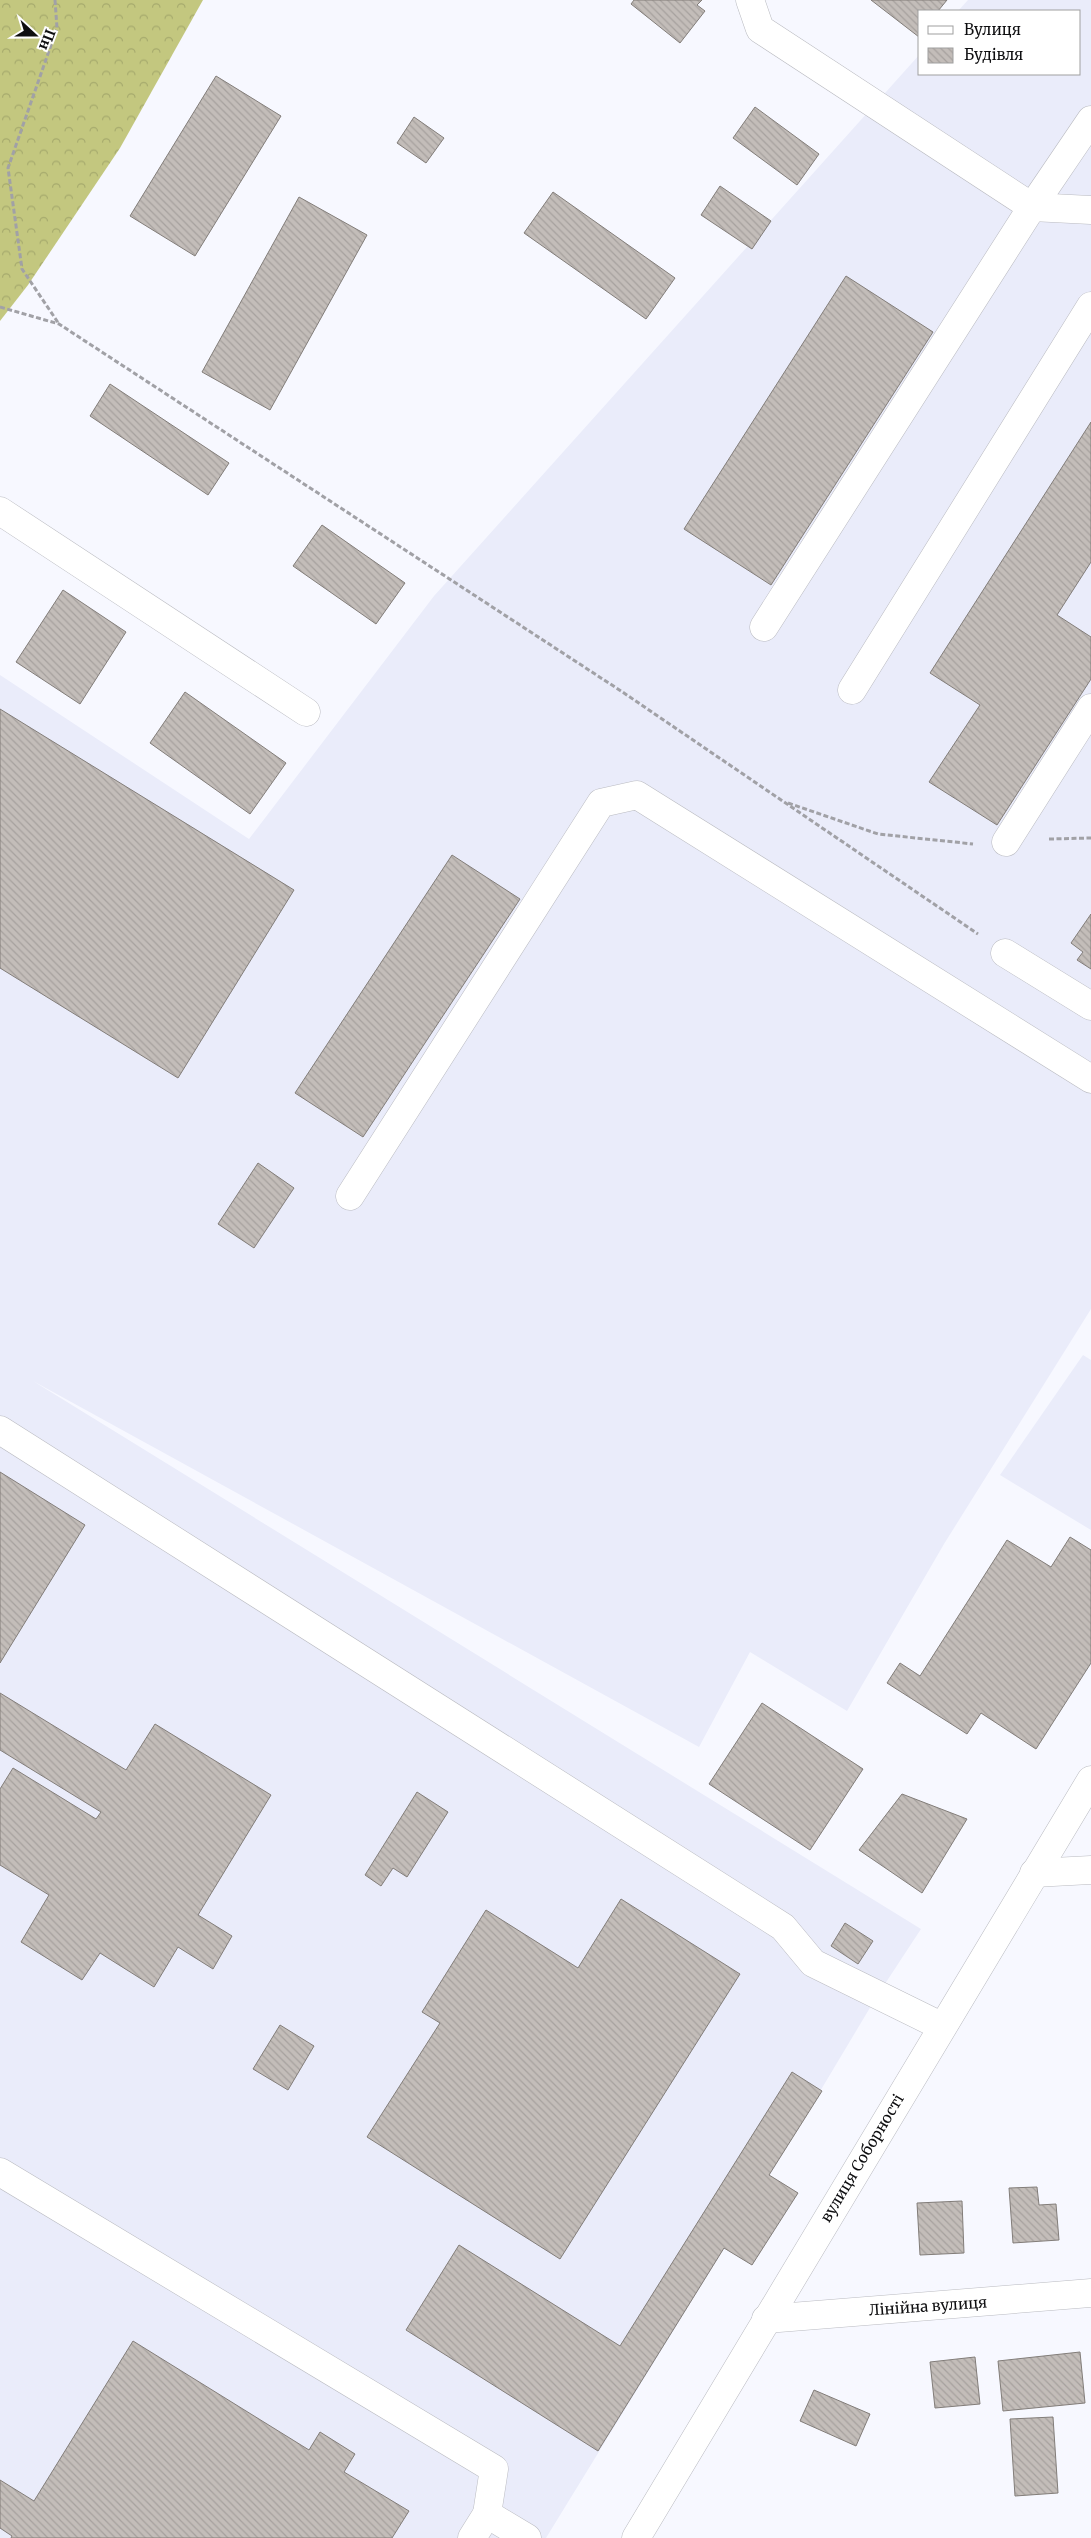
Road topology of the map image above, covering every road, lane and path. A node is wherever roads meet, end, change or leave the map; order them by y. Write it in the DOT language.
graph roads {
  1 [pos="55,0"];
  2 [pos="750,0"];
  3 [pos="1091,120"];
  4 [pos="1032,207"];
  5 [pos="1091,210"];
  6 [pos="1091,306"];
  7 [pos="0,307"];
  8 [pos="59,324"];
  9 [pos="0,511"];
  10 [pos="764,627"];
  11 [pos="852,690"];
  12 [pos="1091,708"];
  13 [pos="306,712"];
  14 [pos="782,801"];
  15 [pos="1091,838"];
  16 [pos="1006,842"];
  17 [pos="1005,953"];
  18 [pos="1091,1006"];
  19 [pos="1091,1078"];
  20 [pos="350,1196"];
  21 [pos="0,1430"];
  22 [pos="1091,1780"];
  23 [pos="1091,1870"];
  24 [pos="1034,1873"];
  25 [pos="941,2026"];
  26 [pos="0,2172"];
  27 [pos="1091,2294"];
  28 [pos="766,2319"];
  29 [pos="487,2514"];
  30 [pos="472,2538"];
  31 [pos="527,2538"];
  32 [pos="636,2538"];
  1 -- 8 [label="path"];
  2 -- 4 [label="street"];
  3 -- 4 [label="street"];
  4 -- 5 [label="street"];
  4 -- 10 [label="street"];
  6 -- 11 [label="street"];
  7 -- 8 [label="path"];
  8 -- 14 [label="path"];
  9 -- 13 [label="street"];
  12 -- 16 [label="street"];
  14 -- 16 [label="path"];
  14 -- 17 [label="path"];
  15 -- 16 [label="path"];
  17 -- 18 [label="street"];
  19 -- 20 [label="street"];
  21 -- 25 [label="street"];
  22 -- 24 [label="street, вулиця Соборності"];
  23 -- 24 [label="street"];
  24 -- 25 [label="street, вулиця Соборності"];
  25 -- 28 [label="street, вулиця Соборності"];
  26 -- 29 [label="street"];
  27 -- 28 [label="street, Лінійна вулиця"];
  28 -- 32 [label="street, вулиця Соборності"];
  29 -- 30 [label="street"];
  29 -- 31 [label="street"];
}
